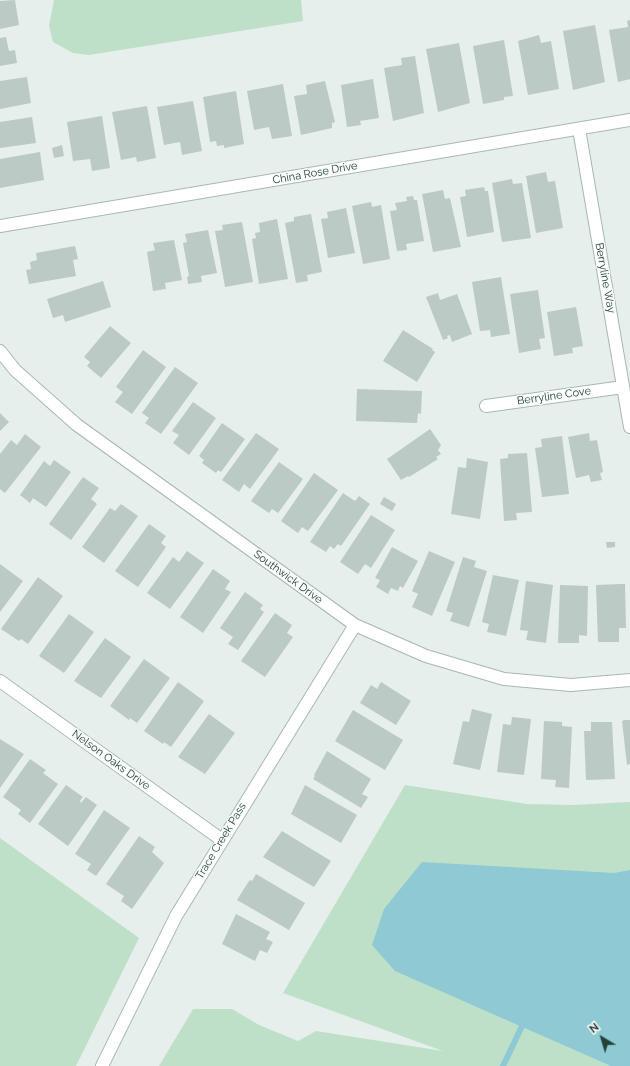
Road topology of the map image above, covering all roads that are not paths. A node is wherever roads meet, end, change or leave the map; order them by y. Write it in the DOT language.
graph roads {
  1 [pos="630,120"];
  2 [pos="579,129"];
  3 [pos="0,226"];
  4 [pos="0,351"];
  5 [pos="623,387"];
  6 [pos="486,406"];
  7 [pos="630,427"];
  8 [pos="355,625"];
  9 [pos="0,680"];
  10 [pos="630,680"];
  11 [pos="222,840"];
  12 [pos="102,1066"];
  1 -- 2 [label="street, China Rose Drive"];
  2 -- 3 [label="street, China Rose Drive"];
  2 -- 5 [label="street, Berryline Way"];
  4 -- 8 [label="street, Southwick Drive"];
  5 -- 6 [label="street, Berryline Cove"];
  5 -- 7 [label="street, Berryline Way"];
  8 -- 10 [label="street, Southwick Drive"];
  8 -- 11 [label="street, Trace Creek Pass"];
  9 -- 11 [label="street, Nelson Oaks Drive"];
  11 -- 12 [label="street, Trace Creek Pass"];
}
